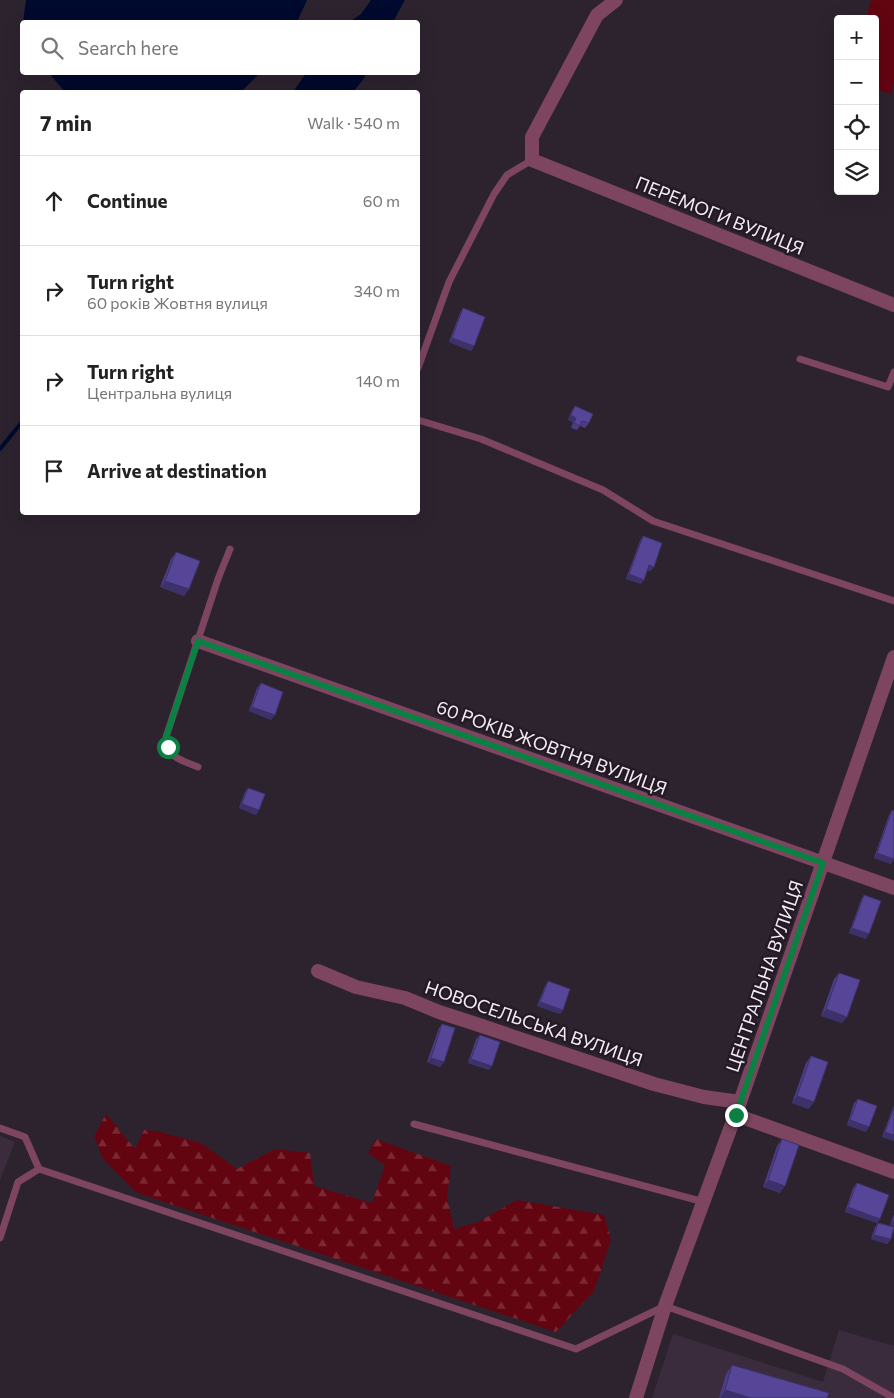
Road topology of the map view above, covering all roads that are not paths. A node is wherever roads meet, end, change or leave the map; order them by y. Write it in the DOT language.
graph roads {
  1 [pos="616,0"];
  2 [pos="532,160"];
  3 [pos="894,305"];
  4 [pos="800,359"];
  5 [pos="420,362"];
  6 [pos="894,372"];
  7 [pos="420,421"];
  8 [pos="230,549"];
  9 [pos="894,601"];
  10 [pos="198,641"];
  11 [pos="894,658"];
  12 [pos="198,768"];
  13 [pos="823,863"];
  14 [pos="894,888"];
  15 [pos="318,971"];
  16 [pos="738,1109"];
  17 [pos="414,1124"];
  18 [pos="0,1128"];
  19 [pos="39,1168"];
  20 [pos="894,1172"];
  21 [pos="704,1202"];
  22 [pos="0,1238"];
  23 [pos="665,1306"];
  24 [pos="636,1398"];
  25 [pos="894,1398"];
  1 -- 2 [label="street"];
  2 -- 3 [label="street, ПЕРЕМОГИ ВУЛИЦЯ"];
  2 -- 5 [label="lane"];
  4 -- 6 [label="lane"];
  7 -- 9 [label="lane"];
  8 -- 10 [label="lane"];
  10 -- 12 [label="lane"];
  10 -- 13 [label="street, 60 РОКІВ ЖОВТНЯ ВУЛИЦЯ"];
  11 -- 13 [label="street, ЦЕНТРАЛЬНА ВУЛИЦЯ"];
  13 -- 14 [label="street, 60 РОКІВ ЖОВТНЯ ВУЛИЦЯ"];
  13 -- 16 [label="street, ЦЕНТРАЛЬНА ВУЛИЦЯ"];
  15 -- 16 [label="street, НОВОСЕЛЬСЬКА ВУЛИЦЯ"];
  16 -- 20 [label="street, НОВОСЕЛЬСЬКА ВУЛИЦЯ"];
  16 -- 21 [label="street, ЦЕНТРАЛЬНА ВУЛИЦЯ"];
  17 -- 21 [label="lane"];
  18 -- 19 [label="lane"];
  19 -- 22 [label="lane"];
  19 -- 23 [label="lane"];
  21 -- 23 [label="street, ЦЕНТРАЛЬНА ВУЛИЦЯ"];
  23 -- 24 [label="street, ЦЕНТРАЛЬНА ВУЛИЦЯ"];
  23 -- 25 [label="lane"];
}
